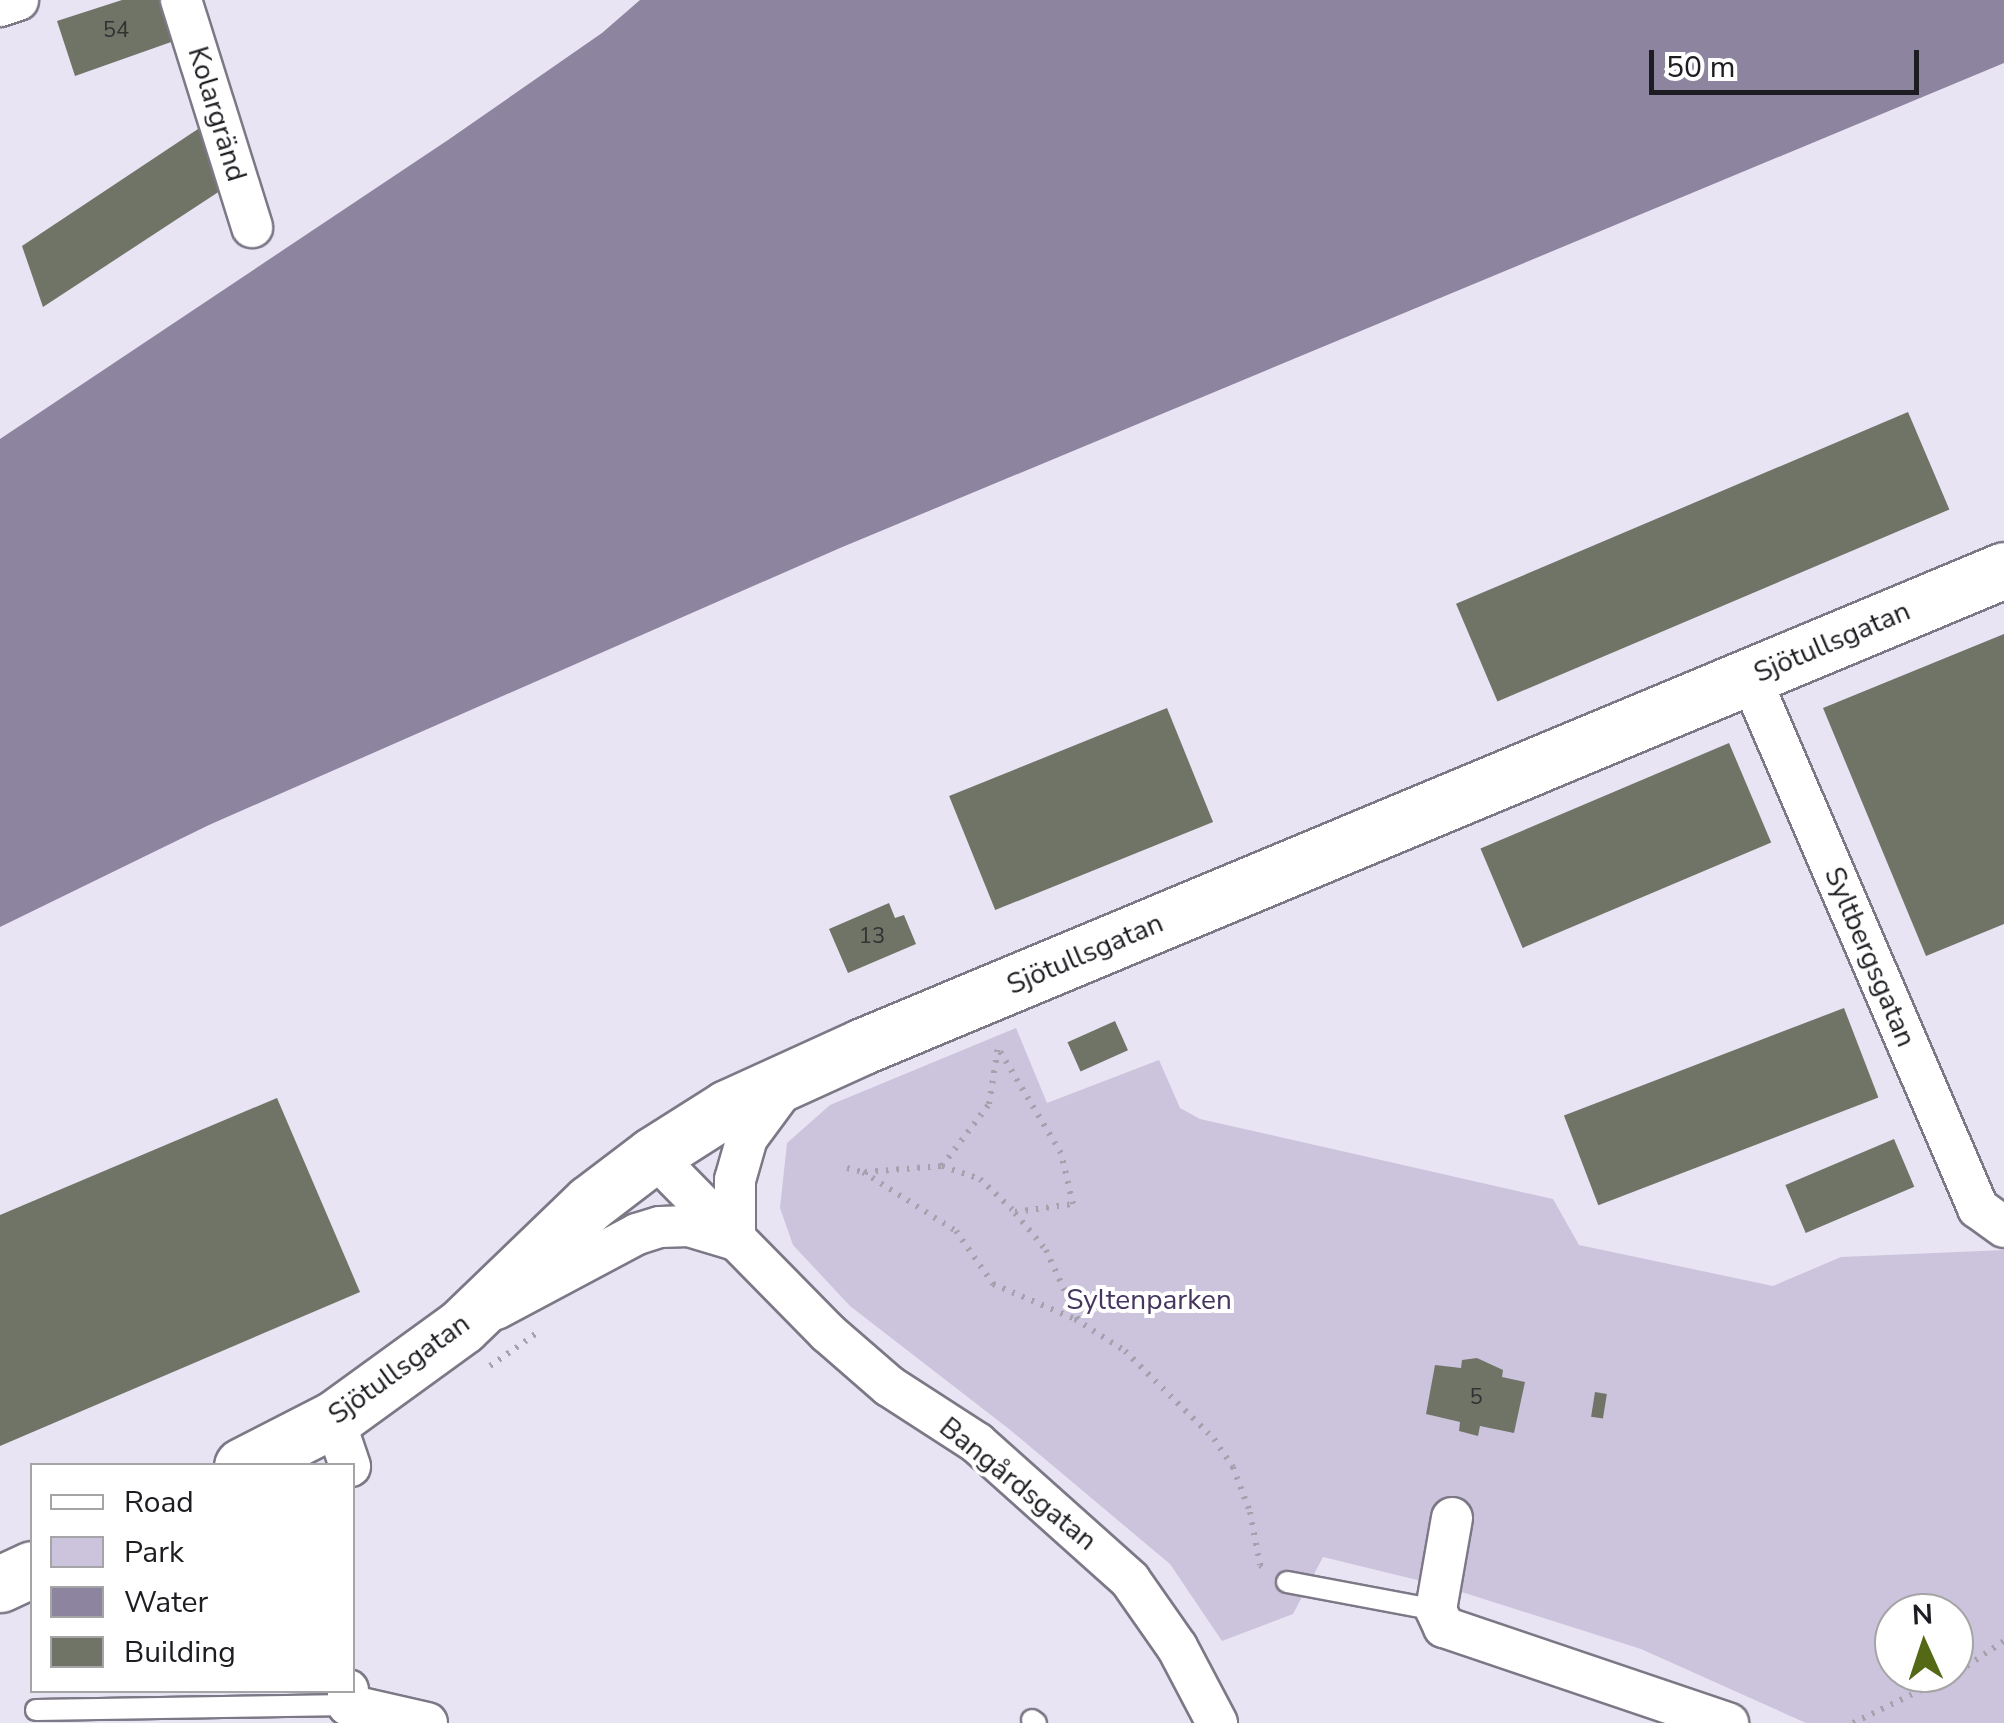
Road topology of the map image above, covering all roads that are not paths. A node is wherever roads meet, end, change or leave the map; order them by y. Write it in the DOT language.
graph roads {
  1 [pos="18,0"];
  2 [pos="181,0"];
  3 [pos="0,6"];
  4 [pos="252,227"];
  5 [pos="2004,570"];
  6 [pos="1750,677"];
  7 [pos="795,1074"];
  8 [pos="653,1155"];
  9 [pos="2004,1227"];
  10 [pos="735,1240"];
  11 [pos="474,1347"];
  12 [pos="342,1442"];
  13 [pos="254,1463"];
  14 [pos="1452,1518"];
  15 [pos="30,1570"];
  16 [pos="1287,1582"];
  17 [pos="0,1584"];
  18 [pos="1436,1610"];
  19 [pos="348,1698"];
  20 [pos="36,1710"];
  21 [pos="428,1723"];
  22 [pos="1218,1723"];
  23 [pos="1728,1723"];
  1 -- 3 [label="street"];
  2 -- 4 [label="street, Kolargränd"];
  5 -- 6 [label="main road, Sjötullsgatan"];
  6 -- 7 [label="main road, Sjötullsgatan"];
  6 -- 9 [label="street, Syltbergsgatan"];
  7 -- 8 [label="main road, Sjötullsgatan"];
  7 -- 10 [label="street"];
  8 -- 10 [label="street, Bangårdsgatan"];
  8 -- 11 [label="main road, Sjötullsgatan"];
  10 -- 11 [label="street, Bangårdsgatan"];
  10 -- 22 [label="street, Bangårdsgatan"];
  11 -- 12 [label="main road, Sjötullsgatan"];
  12 -- 13 [label="main road, Sjötullsgatan"];
  14 -- 18 [label="street"];
  15 -- 17 [label="main road"];
  16 -- 18 [label="lane"];
  18 -- 23 [label="street"];
  19 -- 20 [label="lane"];
  19 -- 21 [label="street"];
}
